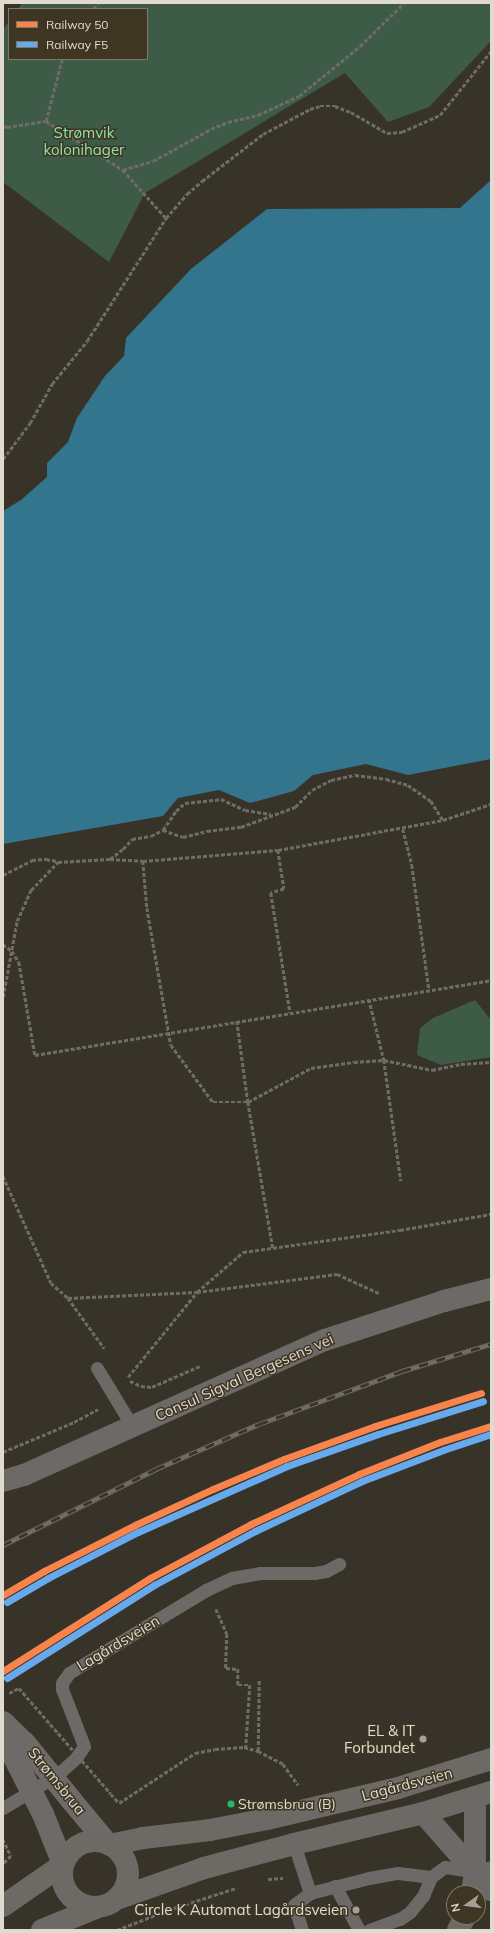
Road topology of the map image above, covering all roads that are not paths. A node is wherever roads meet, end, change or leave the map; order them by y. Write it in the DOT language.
graph roads {
  1 [pos="491,1289"];
  2 [pos="97,1368"];
  3 [pos="132,1426"];
  4 [pos="3,1482"];
  5 [pos="339,1564"];
  6 [pos="3,1722"];
  7 [pos="3,1736"];
  8 [pos="491,1759"];
  9 [pos="483,1795"];
  10 [pos="3,1808"];
  11 [pos="423,1813"];
  12 [pos="109,1844"];
  13 [pos="294,1844"];
  14 [pos="62,1865"];
  15 [pos="431,1877"];
  16 [pos="479,1877"];
  17 [pos="334,1886"];
  18 [pos="491,1890"];
  19 [pos="310,1893"];
  20 [pos="118,1898"];
  21 [pos="3,1906"];
  22 [pos="96,1908"];
  23 [pos="42,1930"];
  24 [pos="302,1930"];
  25 [pos="359,1930"];
  26 [pos="369,1930"];
  1 -- 3 [label="street, Consul Sigval Bergesens vei"];
  2 -- 3 [label="lane"];
  3 -- 4 [label="street, Consul Sigval Bergesens vei"];
  5 -- 10 [label="lane, Lagårdsveien"];
  6 -- 12 [label="main road, Strømsbrua, bridge"];
  7 -- 14 [label="main road, Strømsbrua, bridge"];
  8 -- 12 [label="main road, Lagårdsveien"];
  9 -- 11 [label="main road, Lagårdsveien"];
  9 -- 16 [label="street"];
  11 -- 13 [label="main road, Lagårdsveien"];
  11 -- 16 [label="street"];
  12 -- 14 [label="main road"];
  12 -- 20 [label="main road"];
  13 -- 19 [label="lane"];
  13 -- 20 [label="main road, Lagårdsveien"];
  14 -- 21 [label="main road"];
  14 -- 22 [label="main road"];
  15 -- 16 [label="lane"];
  15 -- 17 [label="lane"];
  15 -- 26 [label="lane"];
  16 -- 18 [label="street"];
  17 -- 19 [label="lane"];
  17 -- 25 [label="lane"];
  19 -- 24 [label="lane"];
  20 -- 22 [label="main road"];
  22 -- 23 [label="main road"];
}
